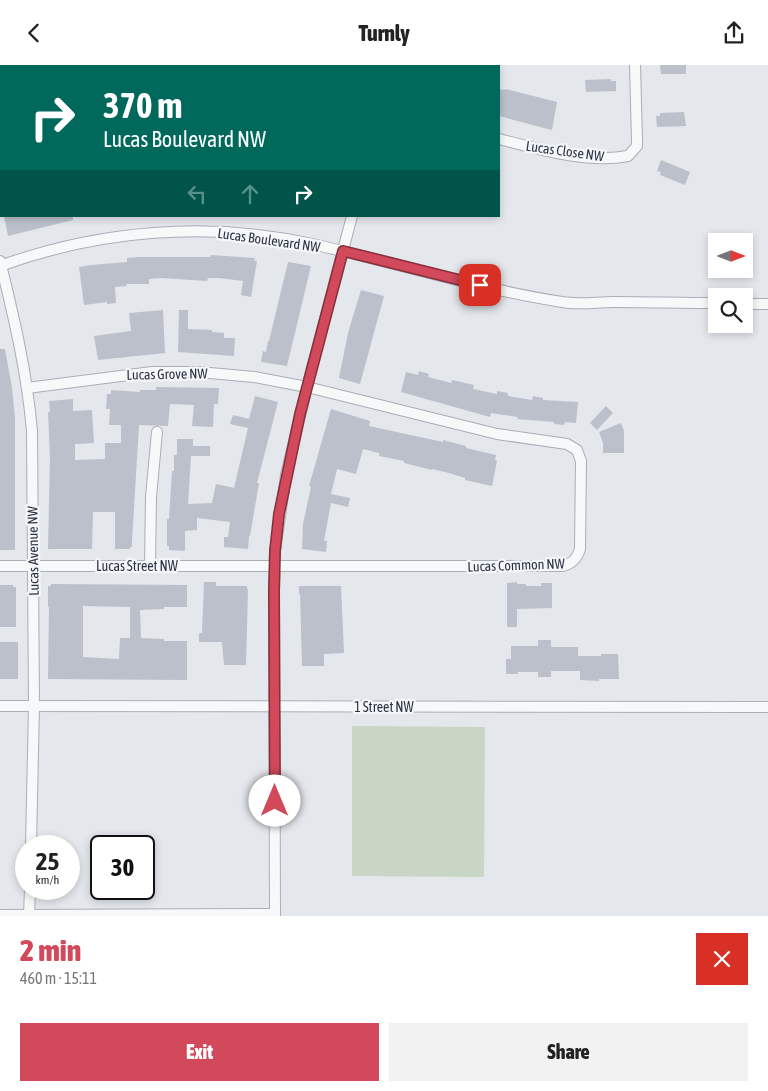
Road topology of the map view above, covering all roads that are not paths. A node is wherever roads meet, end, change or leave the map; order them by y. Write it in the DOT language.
graph roads {
  1 [pos="635,65"];
  2 [pos="500,139"];
  3 [pos="352,217"];
  4 [pos="343,251"];
  5 [pos="0,264"];
  6 [pos="708,303"];
  7 [pos="753,304"];
  8 [pos="768,304"];
  9 [pos="307,387"];
  10 [pos="27,388"];
  11 [pos="157,432"];
  12 [pos="33,566"];
  13 [pos="150,566"];
  14 [pos="274,566"];
  15 [pos="0,567"];
  16 [pos="274,706"];
  17 [pos="0,707"];
  18 [pos="34,707"];
  19 [pos="768,707"];
  20 [pos="31,835"];
  21 [pos="30,900"];
  22 [pos="0,915"];
  23 [pos="29,915"];
  24 [pos="275,915"];
  1 -- 2 [label="street, Lucas Close NW"];
  3 -- 4 [label="street"];
  4 -- 5 [label="street, Lucas Boulevard NW"];
  4 -- 6 [label="street, Lucas Boulevard NW"];
  4 -- 9 [label="street"];
  5 -- 10 [label="street, Lucas Avenue NW"];
  7 -- 8 [label="street"];
  9 -- 10 [label="street, Lucas Grove NW"];
  9 -- 14 [label="street"];
  9 -- 14 [label="street, Lucas Common NW"];
  10 -- 12 [label="street, Lucas Avenue NW"];
  11 -- 13 [label="street"];
  12 -- 13 [label="street, Lucas Street NW"];
  12 -- 15 [label="street, Lucas Street NW"];
  12 -- 18 [label="street, Lucas Avenue NW"];
  13 -- 14 [label="street, Lucas Street NW"];
  14 -- 16 [label="street"];
  16 -- 18 [label="street, 1 Street NW"];
  16 -- 19 [label="street, 1 Street NW"];
  16 -- 24 [label="street"];
  17 -- 18 [label="street, 1 Street NW"];
  18 -- 20 [label="street, Lucas Avenue NW"];
  21 -- 23 [label="street"];
  22 -- 23 [label="street"];
  23 -- 24 [label="street"];
}
